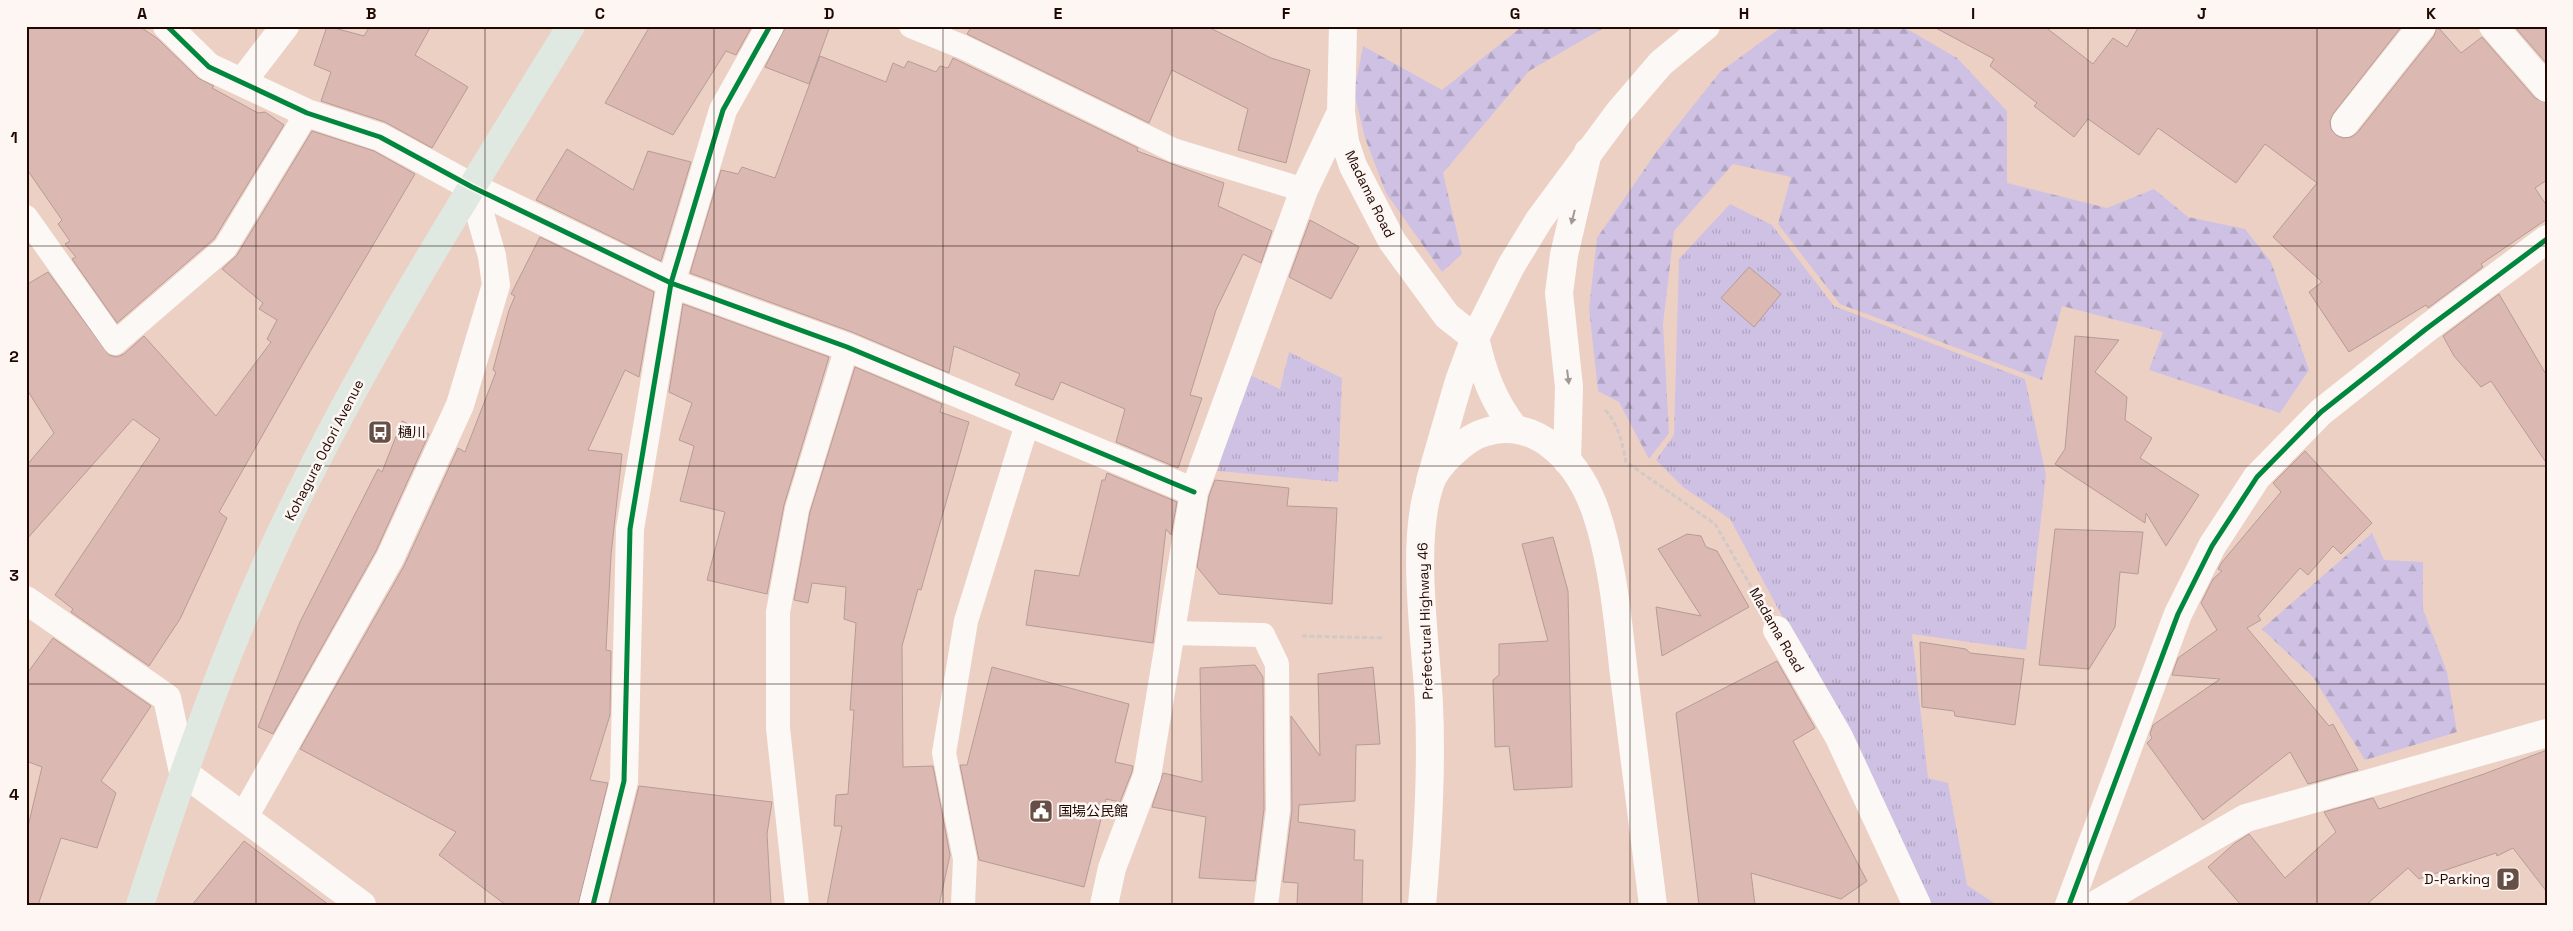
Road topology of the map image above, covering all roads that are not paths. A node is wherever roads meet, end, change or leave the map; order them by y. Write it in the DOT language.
graph roads {
  1 [pos="167,26"];
  2 [pos="285,26"];
  3 [pos="571,26"];
  4 [pos="770,26"];
  5 [pos="910,26"];
  6 [pos="1342,26"];
  7 [pos="1706,26"];
  8 [pos="2422,26"];
  9 [pos="2493,26"];
  10 [pos="242,82"];
  11 [pos="2547,88"];
  12 [pos="1341,112"];
  13 [pos="307,113"];
  14 [pos="2345,123"];
  15 [pos="1588,152"];
  16 [pos="472,187"];
  17 [pos="1304,190"];
  18 [pos="26,217"];
  19 [pos="2547,239"];
  20 [pos="671,283"];
  21 [pos="1476,338"];
  22 [pos="847,347"];
  23 [pos="1028,421"];
  24 [pos="1515,429"];
  25 [pos="1567,461"];
  26 [pos="1430,481"];
  27 [pos="1194,492"];
  28 [pos="26,600"];
  29 [pos="1777,630"];
  30 [pos="1171,633"];
  31 [pos="2547,733"];
  32 [pos="183,772"];
  33 [pos="244,817"];
  34 [pos="140,905"];
  35 [pos="362,905"];
  36 [pos="593,905"];
  37 [pos="797,905"];
  38 [pos="963,905"];
  39 [pos="1104,905"];
  40 [pos="1266,905"];
  41 [pos="1422,905"];
  42 [pos="1653,905"];
  43 [pos="1917,905"];
  44 [pos="2069,905"];
  45 [pos="2095,905"];
  1 -- 10 [label="street"];
  2 -- 10 [label="street"];
  3 -- 16 [label="highway, Kohagura Odori Avenue"];
  4 -- 20 [label="street"];
  5 -- 17 [label="lane"];
  6 -- 12 [label="street, Madama Road"];
  7 -- 15 [label="street, Prefectural Highway 46"];
  8 -- 14 [label="street"];
  9 -- 11 [label="street"];
  10 -- 13 [label="street"];
  12 -- 17 [label="street"];
  12 -- 21 [label="street, Madama Road"];
  13 -- 16 [label="street"];
  13 -- 18 [label="lane"];
  15 -- 21 [label="street, Prefectural Highway 46"];
  15 -- 25 [label="street, one-way"];
  16 -- 20 [label="street"];
  16 -- 32 [label="highway, Kohagura Odori Avenue"];
  16 -- 33 [label="street"];
  17 -- 27 [label="street"];
  19 -- 44 [label="street"];
  20 -- 22 [label="street"];
  20 -- 36 [label="street"];
  21 -- 24 [label="street"];
  21 -- 26 [label="street, Prefectural Highway 46"];
  22 -- 23 [label="street"];
  22 -- 37 [label="lane"];
  23 -- 27 [label="street"];
  23 -- 38 [label="lane"];
  24 -- 25 [label="street"];
  24 -- 26 [label="street"];
  25 -- 42 [label="street"];
  26 -- 41 [label="street, Prefectural Highway 46"];
  27 -- 30 [label="street"];
  28 -- 32 [label="street"];
  29 -- 43 [label="street, Madama Road"];
  30 -- 39 [label="street"];
  30 -- 40 [label="lane"];
  31 -- 45 [label="street"];
  32 -- 33 [label="street"];
  32 -- 34 [label="highway, Kohagura Odori Avenue"];
  33 -- 35 [label="street"];
}
